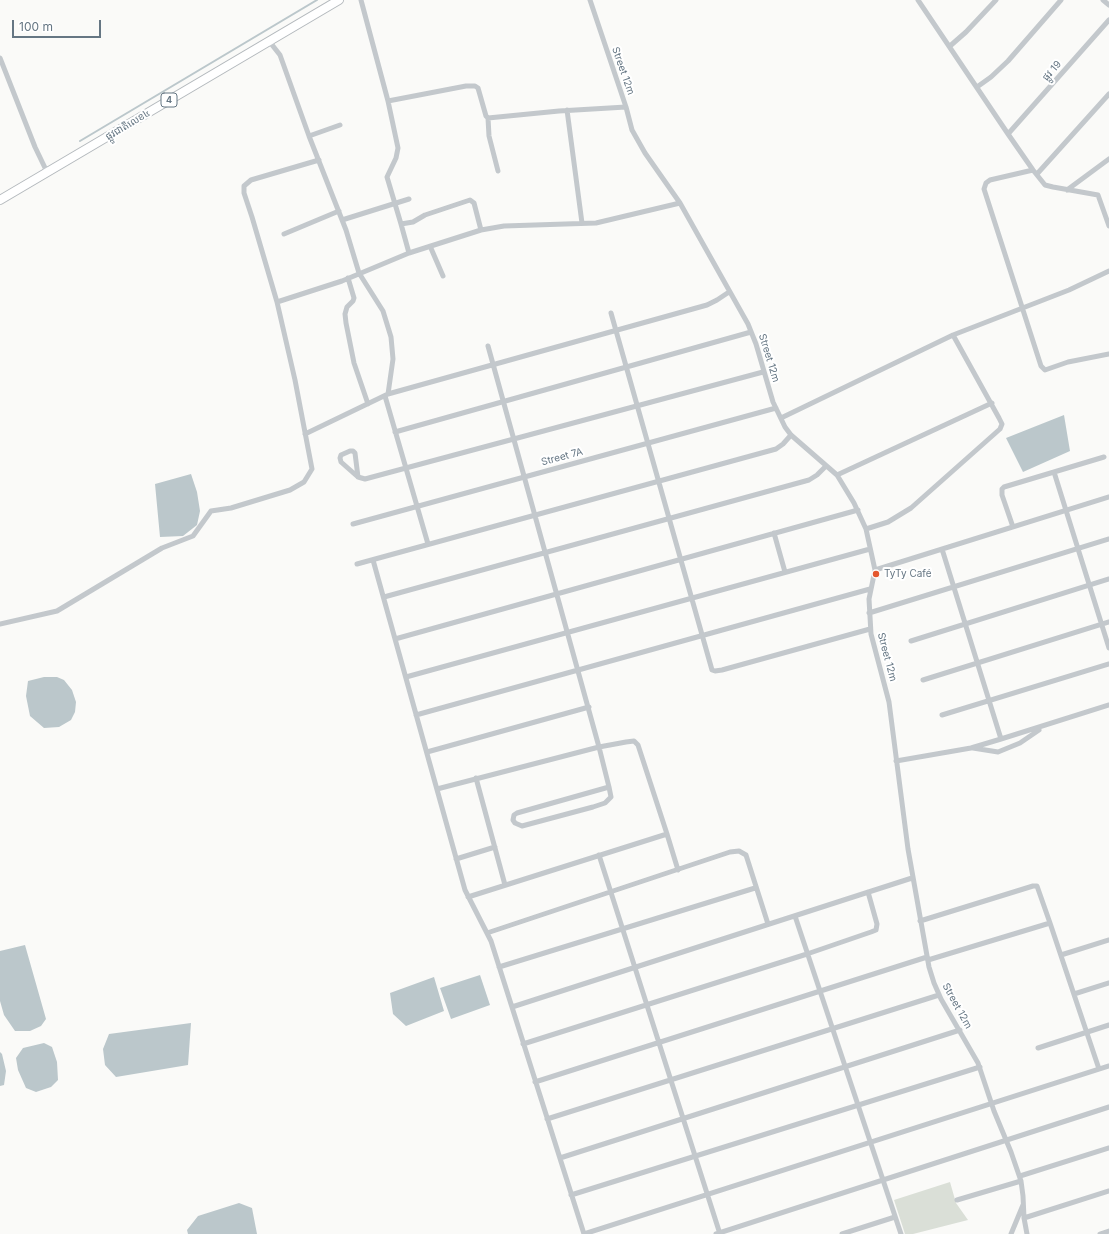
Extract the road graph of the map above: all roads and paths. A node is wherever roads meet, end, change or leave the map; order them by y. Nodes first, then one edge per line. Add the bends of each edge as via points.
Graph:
1 (339, 0) edge
2 (590, 0) edge
3 (996, 0) edge
4 (1061, 0) edge
5 (1103, 0) edge
6 (362, 1) edge
7 (920, 1) edge
8 (1109, 5) edge
9 (1109, 20) edge
10 (269, 41) junction
11 (950, 46) junction
12 (0, 58) edge
13 (976, 87) junction
14 (1109, 94) edge
15 (388, 101) junction
16 (626, 108) junction
17 (567, 110) junction
18 (488, 118) junction
19 (340, 125) dead end
20 (1008, 134) junction
21 (308, 136) junction
22 (1109, 159) edge
23 (319, 160) junction
24 (498, 171) dead end
25 (47, 172) junction
26 (1035, 172) junction
27 (1067, 190) junction
28 (409, 199) dead end
29 (0, 200) edge
30 (395, 203) junction
31 (680, 203) junction
32 (339, 211) junction
33 (342, 220) junction
34 (582, 223) junction
35 (401, 224) junction
36 (1109, 226) edge
37 (481, 230) junction
38 (284, 234) dead end
39 (430, 246) junction
40 (409, 253) junction
41 (1109, 271) edge
42 (359, 273) junction
43 (443, 276) dead end
44 (348, 278) junction
45 (729, 292) junction
46 (277, 302) junction
47 (1022, 308) junction
48 (611, 313) dead end
49 (616, 330) junction
50 (751, 332) junction
51 (953, 335) junction
52 (488, 346) dead end
53 (1109, 354) edge
54 (493, 365) junction
55 (627, 367) junction
56 (763, 372) junction
57 (387, 395) junction
58 (503, 402) junction
59 (368, 404) junction
60 (992, 404) junction
61 (638, 406) junction
62 (776, 408) junction
63 (781, 418) junction
64 (395, 432) junction
65 (305, 434) junction
66 (791, 435) junction
67 (514, 439) junction
68 (648, 443) junction
69 (1104, 457) dead end
70 (826, 466) junction
71 (406, 468) junction
72 (1054, 472) junction
73 (836, 475) junction
74 (358, 477) junction
75 (524, 477) junction
76 (659, 481) junction
77 (1109, 496) edge
78 (416, 506) junction
79 (858, 510) junction
80 (1066, 510) junction
81 (535, 515) junction
82 (670, 518) junction
83 (353, 524) dead end
84 (1013, 526) junction
85 (866, 529) junction
86 (774, 533) junction
87 (1109, 539) edge
88 (428, 544) junction
89 (870, 549) junction
90 (942, 549) junction
91 (1078, 549) junction
92 (545, 552) junction
93 (681, 559) junction
94 (373, 560) junction
95 (357, 564) dead end
96 (874, 570) junction
97 (785, 572) junction
98 (1109, 579) edge
99 (1089, 585) junction
100 (954, 587) junction
101 (870, 589) junction
102 (557, 594) junction
103 (384, 597) junction
104 (692, 598) junction
105 (869, 613) junction
106 (1109, 622) edge
107 (0, 624) edge
108 (966, 624) junction
109 (1102, 624) junction
110 (870, 629) junction
111 (568, 632) junction
112 (703, 636) junction
113 (395, 639) junction
114 (911, 641) dead end
115 (1109, 648) edge
116 (978, 663) junction
117 (1109, 664) edge
118 (578, 670) junction
119 (406, 677) junction
120 (923, 680) dead end
121 (990, 700) junction
122 (1109, 705) edge
123 (589, 707) junction
124 (416, 715) junction
125 (942, 715) dead end
126 (1045, 726) junction
127 (1001, 740) junction
128 (599, 747) junction
129 (970, 748) junction
130 (427, 752) junction
131 (896, 761) junction
132 (476, 778) junction
133 (609, 787) junction
134 (437, 789) junction
135 (667, 834) junction
136 (495, 847) junction
137 (599, 855) junction
138 (456, 859) junction
139 (678, 870) junction
140 (912, 878) junction
141 (505, 885) junction
142 (755, 888) junction
143 (611, 892) junction
144 (868, 892) junction
145 (468, 897) junction
146 (795, 916) junction
147 (920, 921) junction
148 (1050, 923) junction
149 (768, 924) junction
150 (622, 929) junction
151 (487, 933) junction
152 (1109, 940) edge
153 (808, 954) junction
154 (1061, 955) junction
155 (927, 958) junction
156 (499, 967) junction
157 (635, 967) junction
158 (1109, 983) edge
159 (820, 991) junction
160 (1074, 994) junction
161 (939, 995) junction
162 (647, 1005) junction
163 (512, 1007) junction
164 (1109, 1025) edge
165 (832, 1029) junction
166 (960, 1030) junction
167 (1086, 1032) junction
168 (659, 1042) junction
169 (523, 1044) junction
170 (1038, 1048) dead end
171 (1109, 1066) edge
172 (845, 1067) junction
173 (980, 1067) junction
174 (1099, 1069) junction
175 (671, 1080) junction
176 (535, 1082) junction
177 (991, 1103) junction
178 (858, 1105) junction
179 (1109, 1107) edge
180 (547, 1119) junction
181 (683, 1119) junction
182 (1006, 1139) junction
183 (870, 1142) junction
184 (1109, 1148) edge
185 (695, 1156) junction
186 (560, 1158) junction
187 (1020, 1178) junction
188 (882, 1180) junction
189 (1109, 1191) edge
190 (708, 1194) junction
191 (571, 1195) junction
192 (957, 1200) dead end
193 (1024, 1204) junction
194 (895, 1217) junction
195 (1024, 1218) junction
196 (1109, 1231) edge
197 (584, 1234) edge
198 (719, 1234) edge
199 (842, 1234) edge
200 (900, 1234) edge
201 (1011, 1234) edge
202 (1027, 1234) edge
203 (1100, 1234) edge

1 - 10 highway, ផ្លូវជាតិលេខ៤ / 4
2 - 16 street, Street 12m
3 - 11 street
4 - 13 street via 1008,61
5 - 8 street
6 - 15 street
7 - 11 street
9 - 20 street, ផ្លូវ 19
10 - 21 street via 280,55
10 - 25 highway, ផ្លូវជាតិលេខ៤ / 4
11 - 13 street
12 - 25 street via 34,146
13 - 20 street
14 - 26 street
15 - 18 street via 475,86 478,88
15 - 30 street via 398,148 387,177
16 - 17 street
16 - 31 street, Street 12m via 632,130 645,153
17 - 18 street
17 - 34 street
18 - 24 street via 489,136
19 - 21 street
20 - 26 street
21 - 23 street
22 - 27 street
23 - 32 street
23 - 46 street via 251,180 244,186
25 - 29 highway, ផ្លូវជាតិលេខ៤ / 4
26 - 27 street via 1045,185
26 - 47 street via 990,180 984,189
27 - 36 street via 1098,195
28 - 30 street
30 - 33 street
30 - 35 street
31 - 34 street via 596,223
31 - 45 street, Street 12m
32 - 33 street
32 - 38 street
33 - 42 street
34 - 37 street via 504,226
35 - 37 street via 413,222 425,215 470,200 474,203
35 - 40 street
37 - 39 street
39 - 40 street
39 - 43 street
40 - 42 street
41 - 47 street
42 - 44 street
42 - 57 street via 383,311 392,337 393,359
44 - 46 street
44 - 59 street via 354,298 347,307 346,322 354,363
45 - 49 street via 707,305
45 - 50 street, Street 12m
46 - 65 street
47 - 51 street
47 - 53 street via 1041,366 1045,370 1068,362
48 - 49 street
49 - 54 street
49 - 55 street
50 - 55 street
50 - 56 street, Street 12m
51 - 60 street
51 - 63 street
52 - 54 street
54 - 57 street
54 - 58 street
55 - 58 street
55 - 61 street
56 - 61 street
56 - 62 street, Street 12m
57 - 59 street
57 - 64 street
58 - 64 street
58 - 67 street
59 - 65 street
60 - 73 street
60 - 85 street via 1002,424 1000,429 911,508 888,522
61 - 67 street
61 - 68 street
62 - 63 street, Street 12m
62 - 68 street, Street 7A
63 - 66 street, Street 12m
64 - 71 street
65 - 107 street via 312,469 304,482 290,490 232,508 211,511 193,536 162,548 57,611
66 - 70 street, Street 12m
66 - 76 street via 776,449
67 - 71 street
67 - 75 street
68 - 75 street, Street 7A
68 - 76 street
69 - 72 street
70 - 73 street, Street 12m
70 - 82 street via 809,480
71 - 74 street via 365,479
71 - 78 street
72 - 80 street
72 - 84 street via 1004,487 1002,495
73 - 79 street, Street 12m
74 - 74 street via 341,462 340,455 350,451 355,453
75 - 78 street, Street 7A
75 - 81 street
76 - 81 street
76 - 82 street
77 - 80 street
78 - 83 street, Street 7A
78 - 88 street
79 - 85 street, Street 12m
79 - 86 street
80 - 84 street
80 - 91 street
81 - 88 street
81 - 92 street
82 - 92 street
82 - 93 street
84 - 90 street
85 - 89 street, Street 12m
86 - 93 street
86 - 97 street
87 - 91 street
88 - 94 street
89 - 96 street, Street 12m
89 - 97 street
90 - 96 street
90 - 100 street
91 - 99 street
91 - 100 street
92 - 102 street
92 - 103 street
93 - 102 street
93 - 104 street
94 - 95 street
94 - 103 street
96 - 101 street, Street 12m
97 - 104 street
98 - 99 street
99 - 108 street
99 - 109 street
100 - 105 street
100 - 108 street
101 - 105 street, Street 12m
101 - 112 street
102 - 111 street
102 - 113 street
103 - 113 street
104 - 111 street
104 - 112 street
105 - 110 street, Street 12m
106 - 109 street
108 - 114 street
108 - 116 street
109 - 115 street
109 - 116 street
110 - 112 street via 715,671 709,663
110 - 131 street, Street 12m via 872,645 889,702
111 - 118 street
111 - 119 street
112 - 118 street
113 - 119 street
116 - 120 street
116 - 121 street
117 - 121 street
118 - 123 street
118 - 124 street
119 - 124 street
121 - 125 street
121 - 127 street
122 - 126 street
123 - 128 street
123 - 130 street
124 - 130 street
126 - 127 street
126 - 129 street via 1020,743 998,752
127 - 129 street
128 - 132 street
128 - 133 street
128 - 135 street via 634,741 638,745
129 - 131 street
130 - 134 street
131 - 140 street, Street 12m
132 - 134 street
132 - 136 street
133 - 133 street via 611,798 605,803 522,826 513,820 517,813
134 - 138 street
135 - 137 street
135 - 139 street
136 - 138 street
136 - 141 street
137 - 141 street
137 - 143 street
138 - 145 street
139 - 142 street via 739,851 746,855
139 - 143 street
140 - 144 street
140 - 147 street, Street 12m
141 - 145 street
142 - 149 street
142 - 150 street
143 - 150 street
143 - 151 street
144 - 146 street
144 - 153 street via 877,924 876,930
145 - 151 street
146 - 149 street
146 - 153 street
147 - 148 street via 1037,886
147 - 155 street, Street 12m
148 - 154 street
148 - 155 street
149 - 157 street
150 - 156 street
150 - 157 street
151 - 156 street
152 - 154 street
153 - 159 street
153 - 162 street
154 - 160 street
155 - 159 street
155 - 161 street, Street 12m
156 - 163 street
157 - 162 street
157 - 163 street
158 - 160 street
159 - 165 street
159 - 168 street
160 - 167 street
161 - 165 street
161 - 166 street, Street 12m
162 - 168 street
162 - 169 street
163 - 169 street
164 - 167 street
165 - 172 street
165 - 175 street
166 - 172 street
166 - 173 street, Street 12m
167 - 170 street
167 - 174 street
168 - 175 street
168 - 176 street
169 - 176 street
171 - 174 street
172 - 178 street
172 - 181 street
173 - 177 street, Street 12m
173 - 178 street
174 - 177 street
175 - 180 street
175 - 181 street
176 - 180 street
177 - 182 street, Street 12m
177 - 183 street
178 - 183 street
178 - 185 street
179 - 182 street
180 - 186 street
181 - 185 street
181 - 186 street
182 - 187 street, Street 12m
182 - 188 street
183 - 188 street
183 - 190 street
184 - 187 street
185 - 190 street
185 - 191 street
186 - 191 street
187 - 192 street
187 - 193 street, Street 12m
188 - 194 street
188 - 198 street
189 - 195 street
190 - 197 street
190 - 198 street
191 - 197 street
193 - 195 street, Street 12m
193 - 201 street
194 - 199 street
194 - 200 street
195 - 202 street, Street 12m
196 - 203 street

